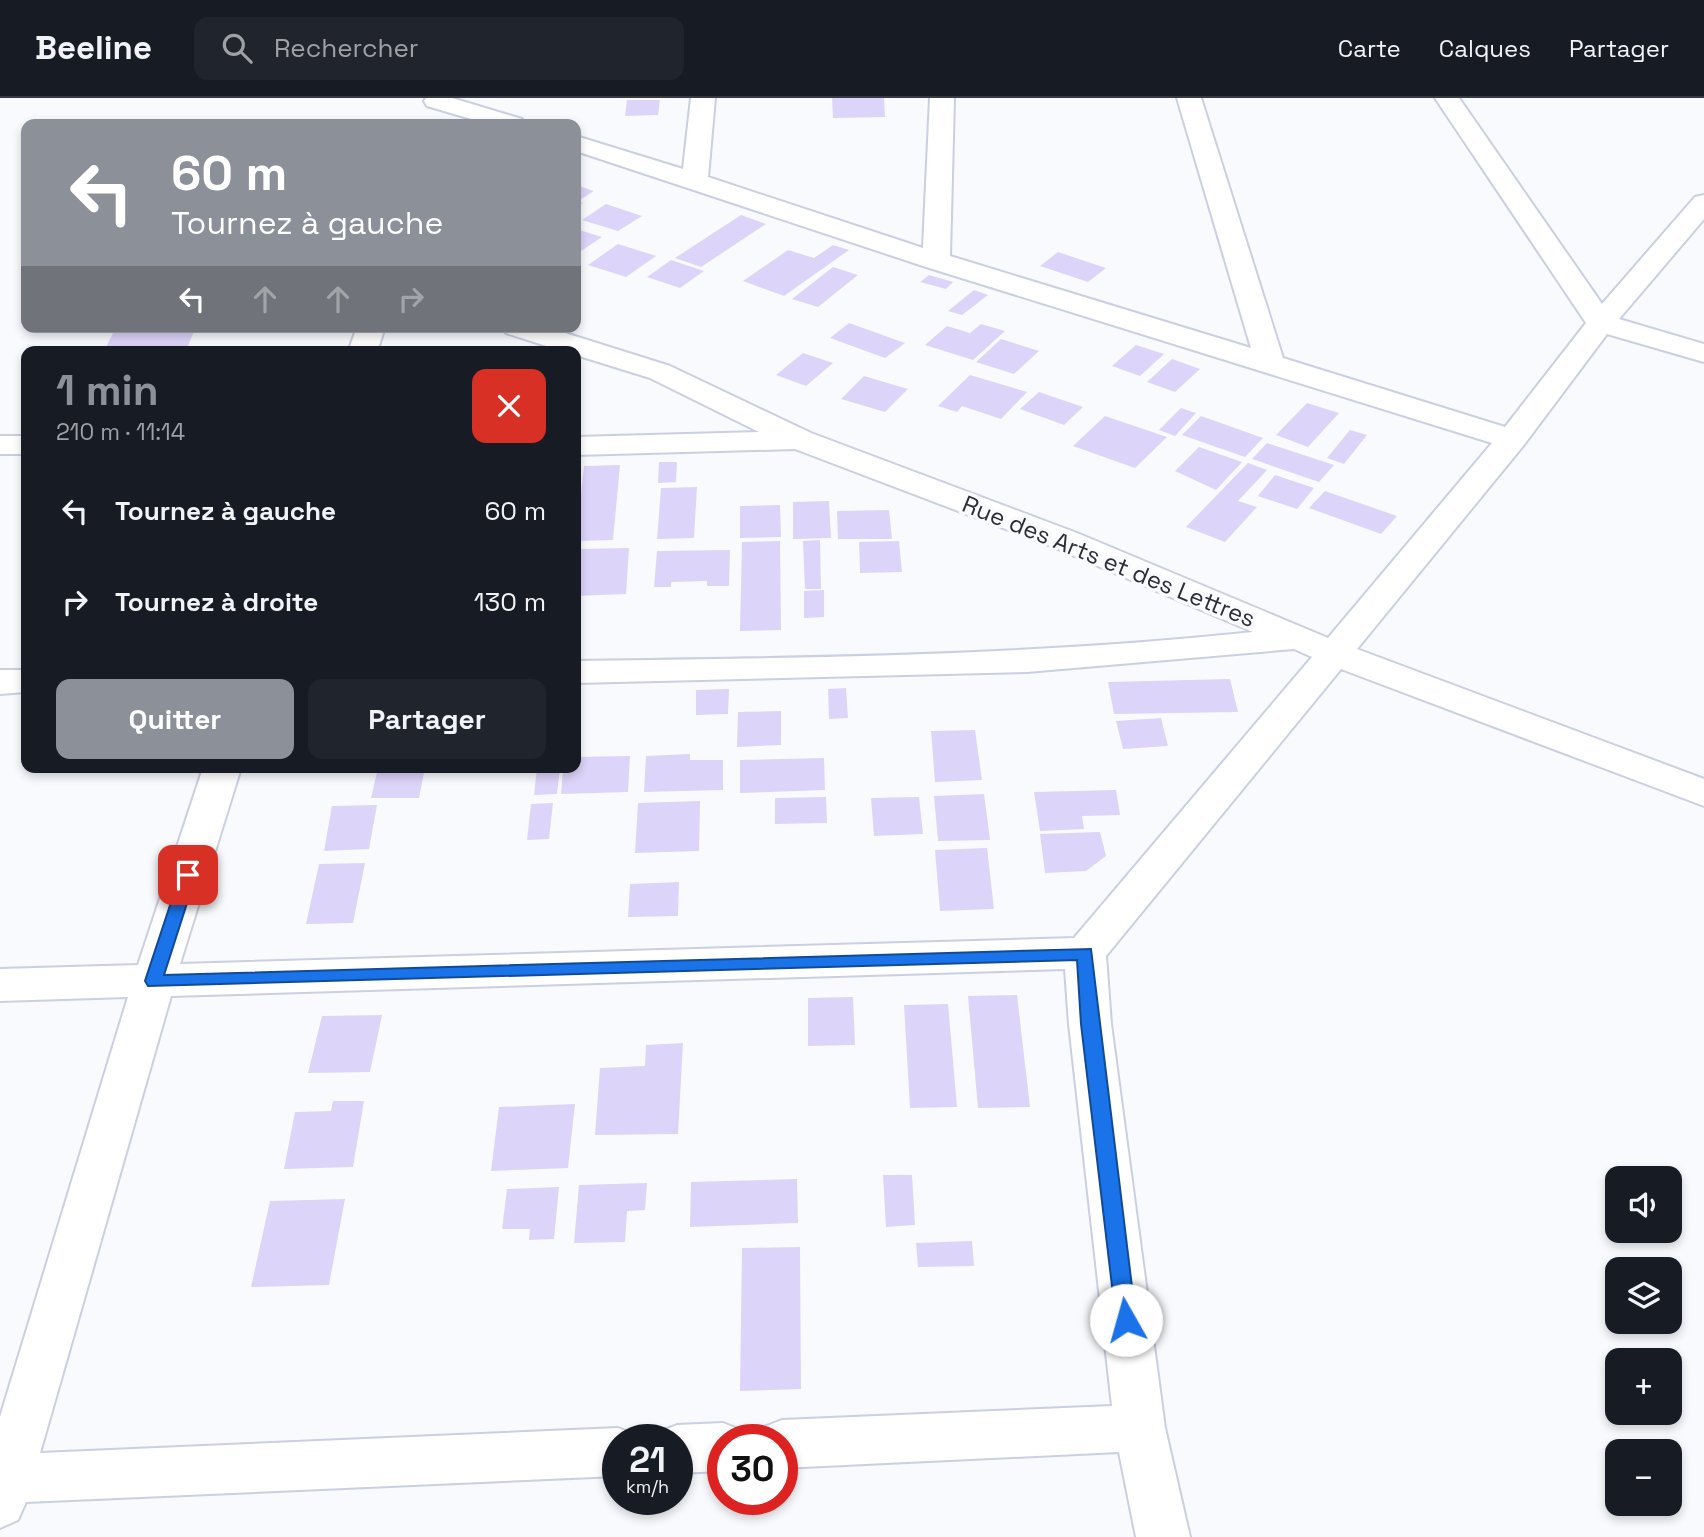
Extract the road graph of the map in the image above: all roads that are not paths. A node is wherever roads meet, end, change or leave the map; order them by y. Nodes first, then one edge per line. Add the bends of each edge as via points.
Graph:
1 (703, 98) edge
2 (942, 98) edge
3 (1189, 98) edge
4 (1447, 98) edge
5 (435, 108) edge
6 (489, 119) edge
7 (581, 145) edge
8 (695, 179) junction
9 (1704, 203) edge
10 (936, 261) junction
11 (1601, 323) junction
12 (535, 333) edge
13 (577, 346) edge
14 (581, 347) edge
15 (1704, 353) edge
16 (1269, 361) junction
17 (800, 439) junction
18 (1512, 439) junction
19 (0, 445) edge
20 (21, 445) edge
21 (581, 446) edge
22 (1297, 638) junction
23 (1336, 654) junction
24 (581, 672) edge
25 (21, 681) edge
26 (0, 682) edge
27 (220, 773) edge
28 (1704, 793) edge
29 (1085, 953) junction
30 (154, 981) junction
31 (0, 985) edge
32 (1140, 1428) junction
33 (798, 1443) edge
34 (602, 1453) edge
35 (4, 1491) edge
36 (1163, 1537) edge

1 - 8 street
2 - 10 street
3 - 16 street
4 - 11 street
5 - 6 street
7 - 8 street
8 - 10 street
9 - 11 street
10 - 16 street
11 - 15 street
11 - 18 street
12 - 13 street, Rue des Arts et des Lettres
14 - 17 street, Rue des Arts et des Lettres via 660,372
16 - 18 street
17 - 21 street
17 - 22 street, Rue des Arts et des Lettres via 1065,540
18 - 23 street
19 - 20 street
22 - 23 street, Rue des Arts et des Lettres
22 - 24 street via 1070,661
23 - 28 street, Rue des Arts et des Lettres
23 - 29 street
25 - 26 street
27 - 30 street
29 - 30 street
29 - 32 street
30 - 31 street
30 - 35 street
32 - 33 street
32 - 36 street
34 - 35 street

